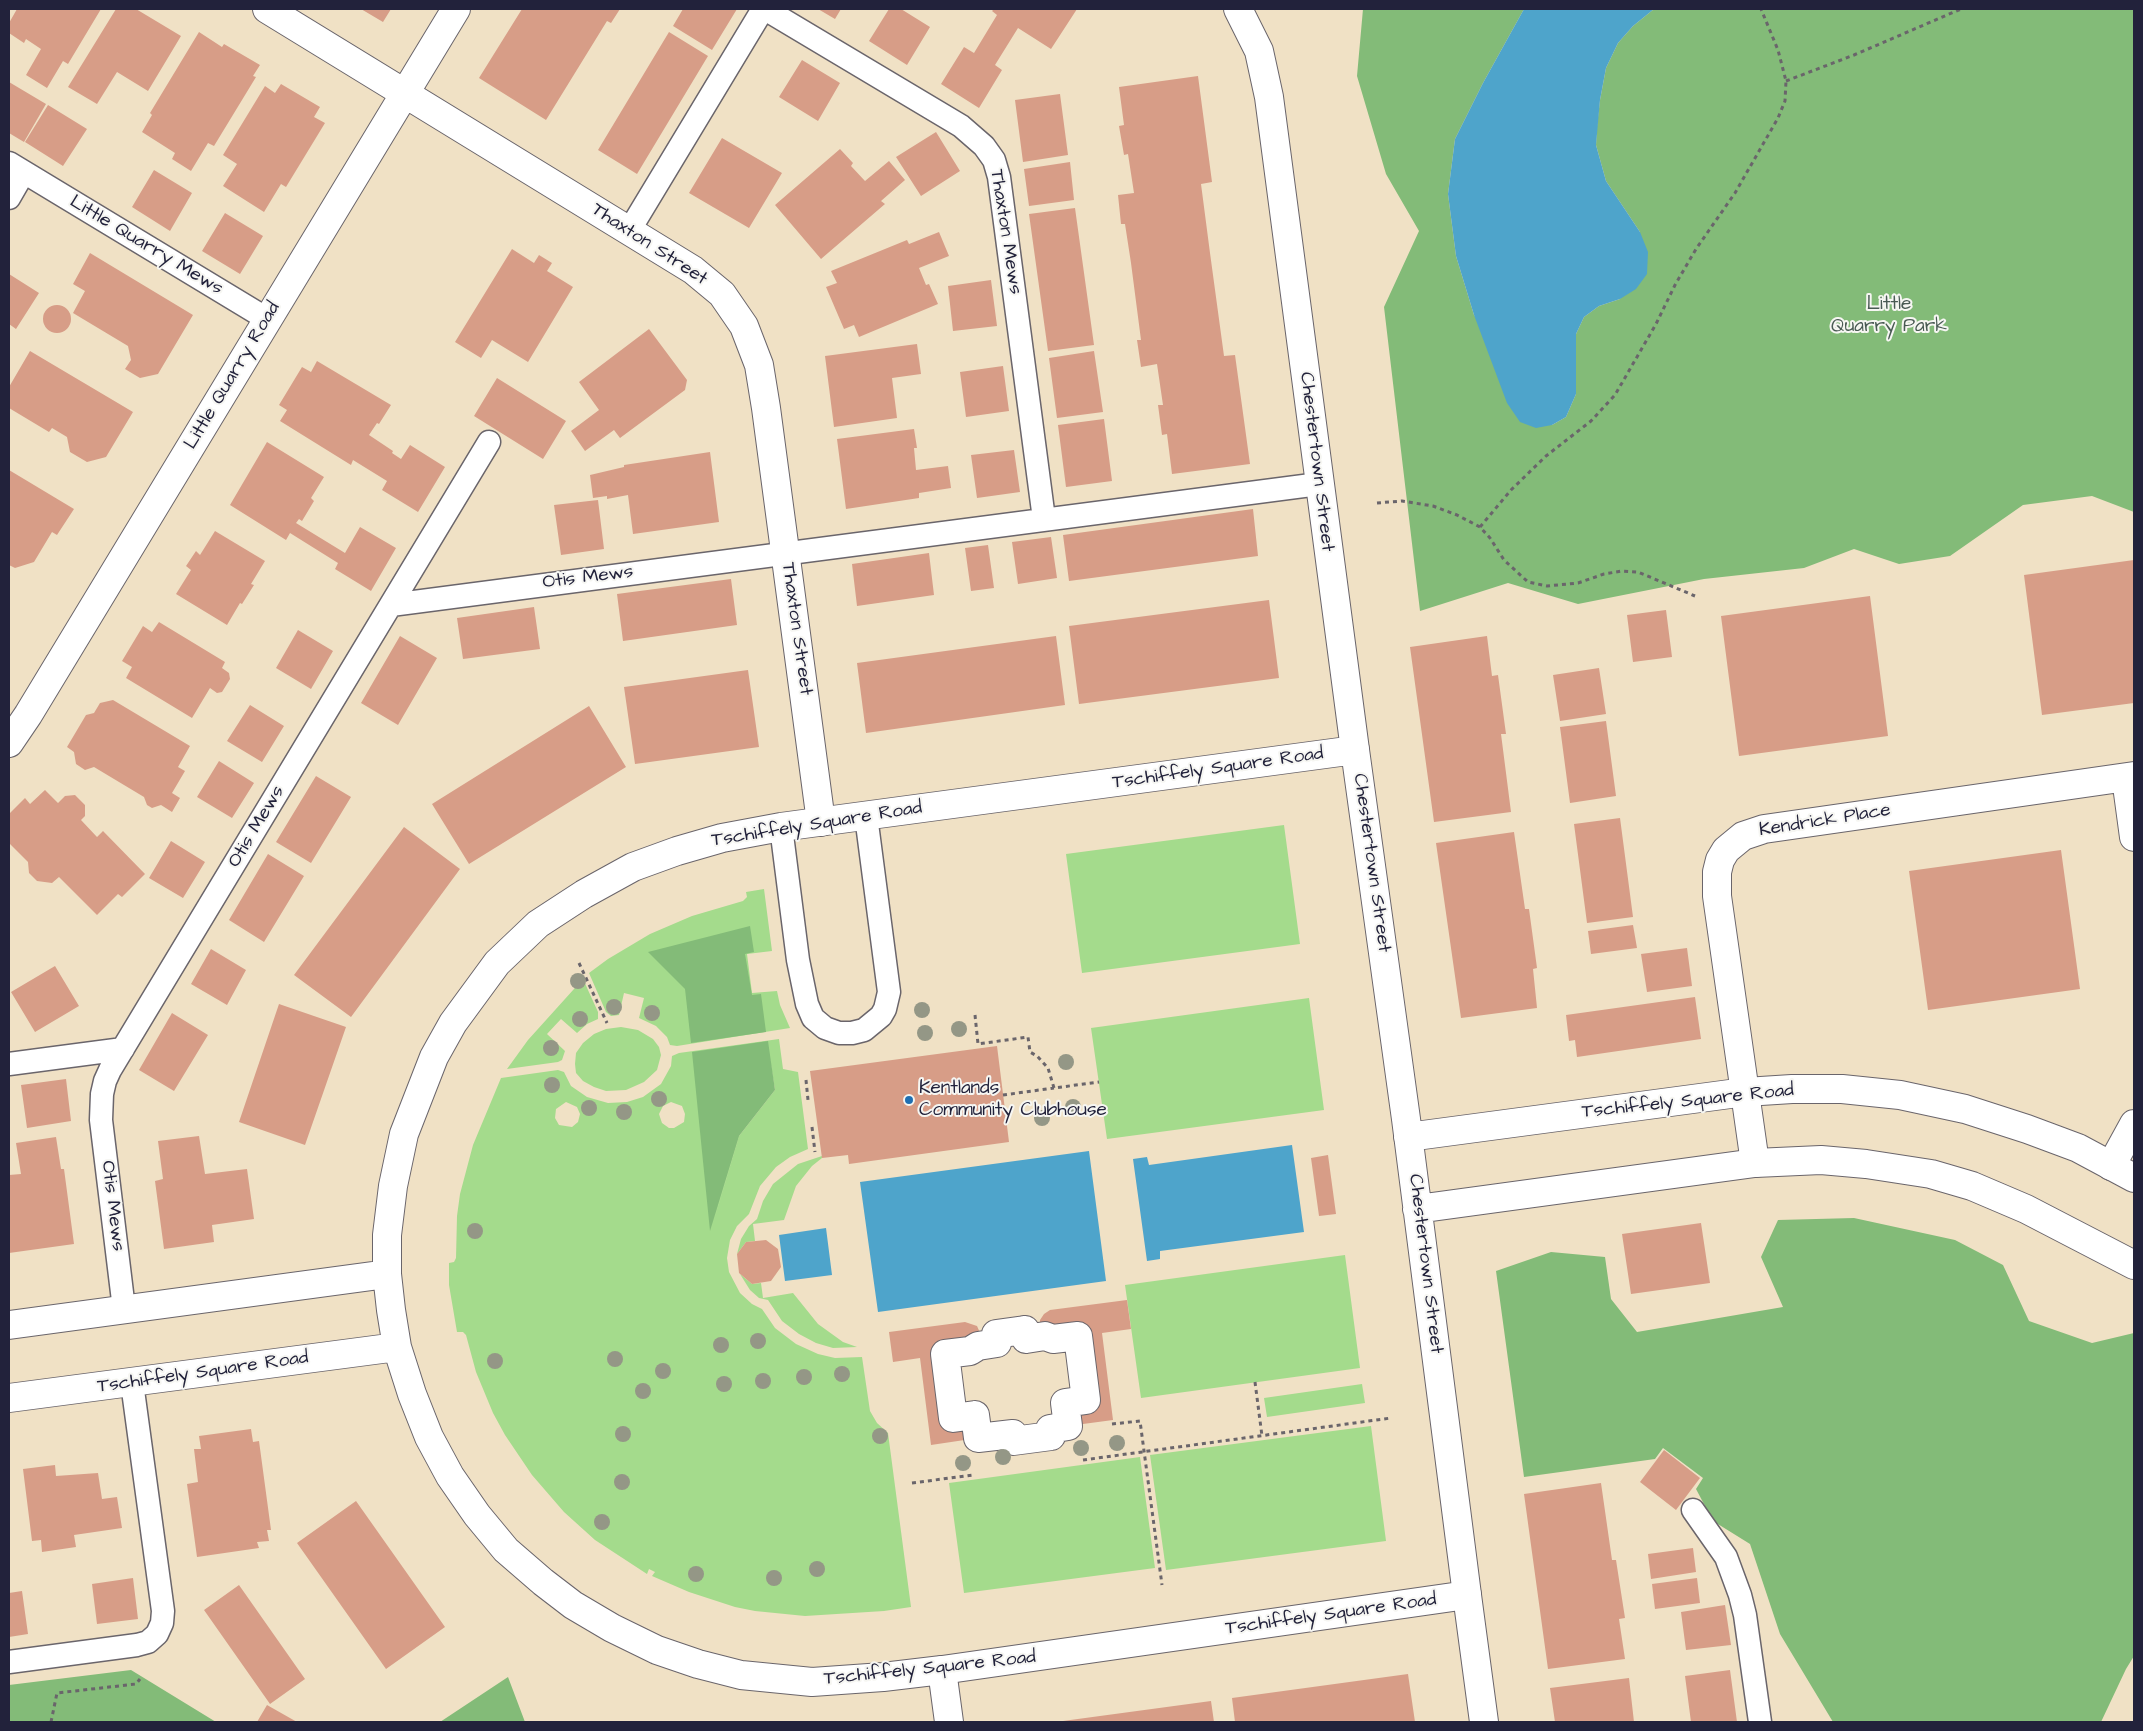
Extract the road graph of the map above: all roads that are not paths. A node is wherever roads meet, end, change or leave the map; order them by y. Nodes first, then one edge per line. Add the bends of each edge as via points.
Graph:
1 (267, 9) edge
2 (456, 9) edge
3 (764, 9) edge
4 (1238, 9) edge
5 (405, 94) junction
6 (16, 168) edge
7 (9, 198) edge
8 (629, 231) junction
9 (268, 320) junction
10 (489, 442) dead end
11 (1319, 484) junction
12 (1044, 520) junction
13 (786, 553) junction
14 (391, 605) junction
15 (9, 743) edge
16 (1355, 750) junction
17 (2130, 777) edge
18 (866, 816) junction
19 (821, 822) junction
20 (781, 827) junction
21 (2134, 837) edge
22 (123, 1049) junction
23 (9, 1064) edge
24 (1745, 1092) junction
25 (2134, 1124) edge
26 (1408, 1137) junction
27 (1756, 1163) junction
28 (2123, 1172) edge
29 (1417, 1209) junction
30 (2134, 1265) edge
31 (387, 1274) junction
32 (124, 1309) junction
33 (9, 1325) edge
34 (1078, 1336) joint
35 (397, 1346) junction
36 (132, 1382) junction
37 (9, 1398) edge
38 (1693, 1510) dead end
39 (1467, 1595) junction
40 (9, 1662) edge
41 (942, 1670) junction
42 (949, 1722) edge
43 (1484, 1722) edge
44 (1760, 1722) edge

1 - 5 street, Thaxton Street
2 - 5 street, Little Quarry Road
3 - 8 lane, Thaxton Mews
3 - 12 lane, Thaxton Mews via 961,126 984,146 994,160 999,177
4 - 11 street, Chestertown Street via 1259,51 1269,97
5 - 8 street, Thaxton Street
5 - 9 street, Little Quarry Road
6 - 7 lane, Little Quarry Mews
6 - 9 lane, Little Quarry Mews
8 - 13 street, Thaxton Street via 693,270 722,294 744,326 760,374
9 - 15 street, Little Quarry Road
10 - 14 lane, Otis Mews
11 - 12 lane
11 - 16 street, Chestertown Street
12 - 13 lane
13 - 14 lane, Otis Mews
13 - 19 street, Thaxton Street
14 - 22 lane, Otis Mews
16 - 18 street, Tschiffely Square Road
16 - 26 street, Chestertown Street
17 - 21 street, Kendrick Place
17 - 24 street, Kendrick Place via 1764,829 1735,842 1720,860 1717,896
18 - 19 street, Tschiffely Square Road
18 - 20 lane via 889,992 886,1009 881,1016 864,1030 852,1034 825,1028 813,1018 806,1004
19 - 20 street, Tschiffely Square Road
20 - 31 street, Tschiffely Square Road via 722,838 634,867 538,924 497,963 453,1023 434,1057 404,1134 387,1235
22 - 23 lane
22 - 32 lane, Otis Mews via 105,1081 101,1113
24 - 26 street, Tschiffely Square Road
24 - 27 street, Kendrick Place
24 - 28 street, Tschiffely Square Road via 1842,1089 1900,1095 1965,1109 2027,1129 2078,1148
25 - 28 street
26 - 29 street, Chestertown Street
27 - 29 street
27 - 30 street via 1822,1160 1931,1174 1972,1186 2026,1208
29 - 39 street, Chestertown Street
31 - 32 street
31 - 35 street, Tschiffely Square Road
32 - 33 street
34 - 34 street via 1086,1400 1065,1403 1068,1426 1050,1429 1051,1436 1013,1441 1013,1434 978,1438 975,1415 953,1418 945,1354 998,1343 996,1334 1025,1330 1026,1339
35 - 36 street, Tschiffely Square Road
35 - 41 street, Tschiffely Square Road via 429,1438 450,1476 506,1550 572,1605 657,1650 741,1675 812,1682
36 - 37 street, Tschiffely Square Road
36 - 40 lane via 162,1623 148,1642 137,1645
38 - 44 lane via 1726,1557 1740,1595
39 - 41 street, Tschiffely Square Road
39 - 43 street, Chestertown Street
41 - 42 street

